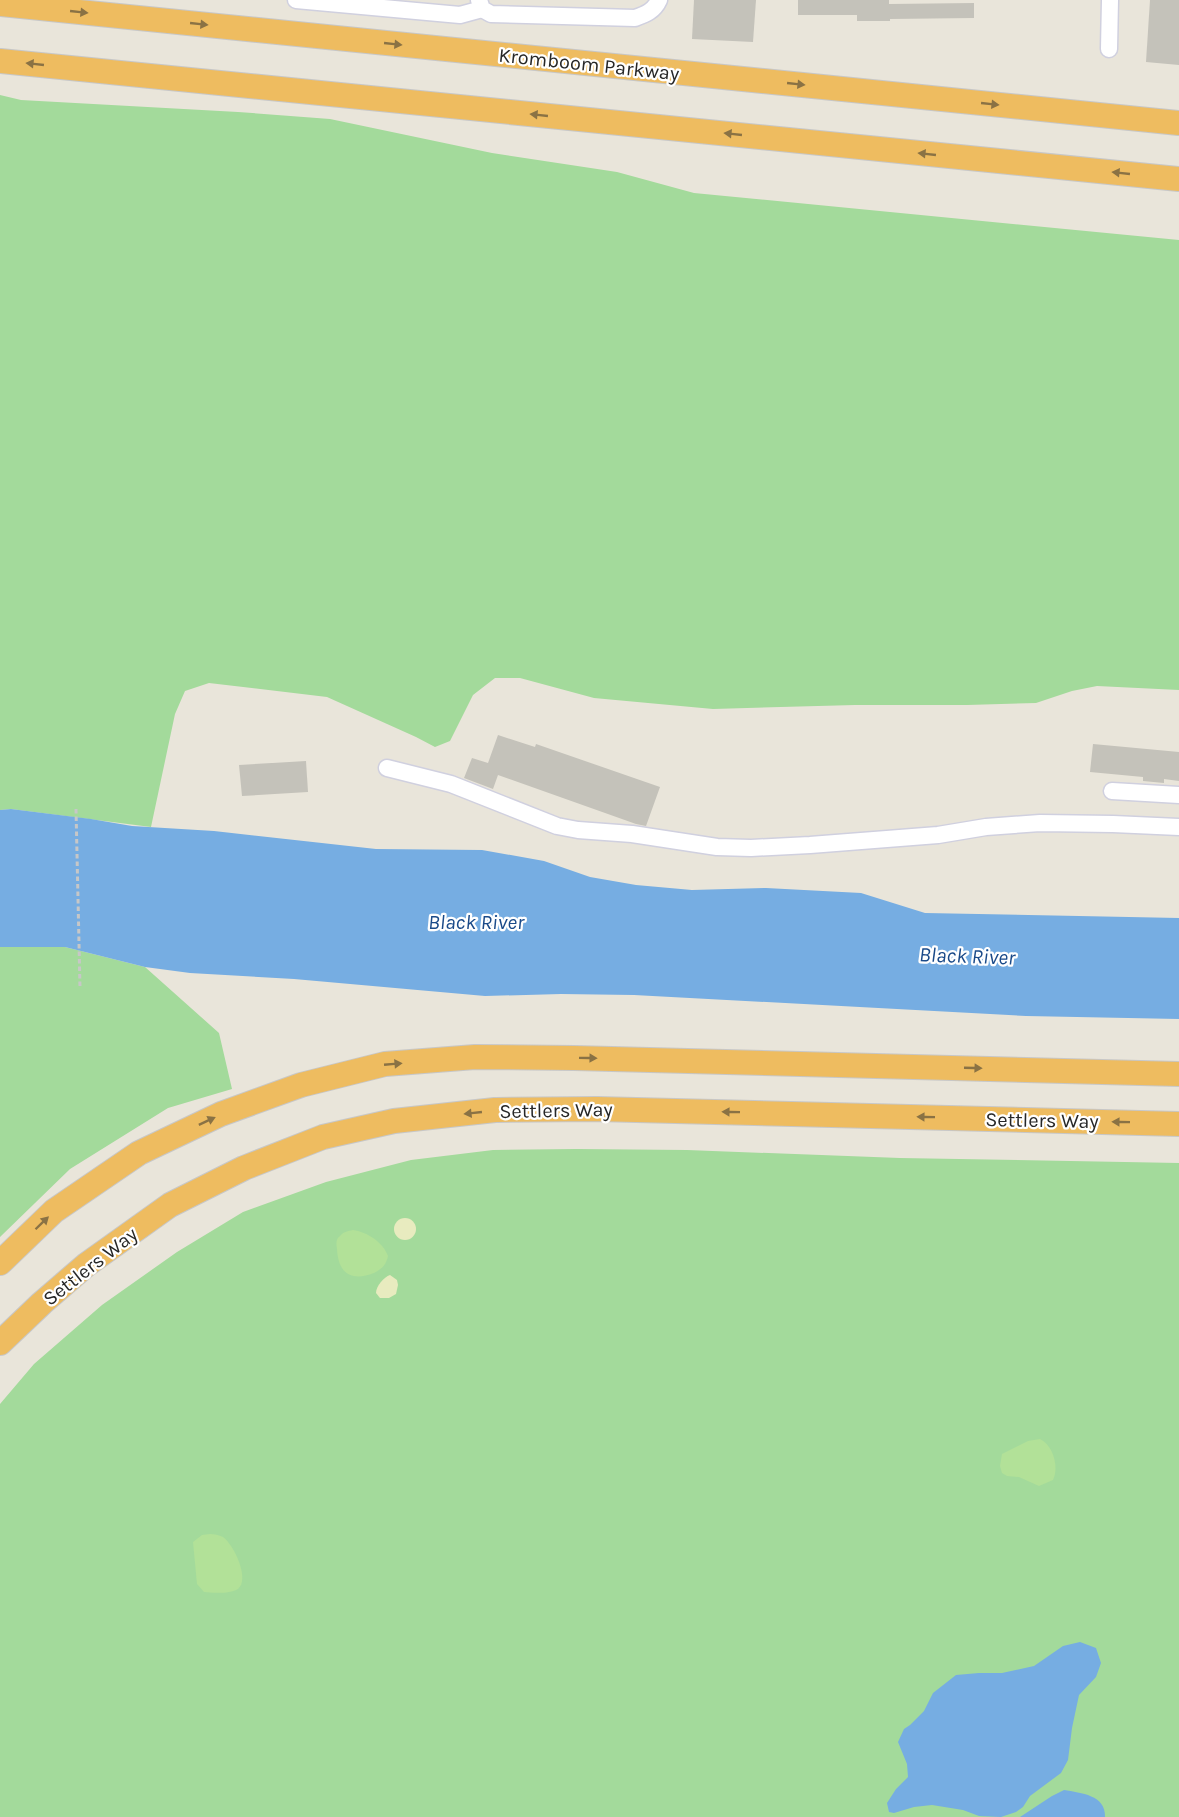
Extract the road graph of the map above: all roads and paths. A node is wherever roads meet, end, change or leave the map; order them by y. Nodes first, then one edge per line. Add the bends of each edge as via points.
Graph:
1 (296, 0) edge
2 (659, 0) edge
3 (1110, 0) edge
4 (0, 4) edge
5 (480, 4) edge
6 (1109, 49) dead end
7 (0, 61) edge
8 (1179, 123) edge
9 (1179, 179) edge
10 (387, 768) dead end
11 (1112, 790) dead end
12 (1179, 795) edge
13 (76, 809) dead end
14 (1179, 827) edge
15 (80, 988) dead end
16 (1179, 1074) edge
17 (1179, 1124) edge
18 (0, 1263) edge
19 (0, 1343) edge

1 - 5 lane via 460,15
2 - 5 lane via 647,14 635,18 491,14
3 - 6 lane
4 -> 8 highway, Kromboom Parkway
9 -> 7 highway
10 - 14 lane via 451,784 556,826 717,847 810,845 1040,823
11 - 12 lane
13 - 15 path
18 -> 16 highway via 54,1211 140,1153 221,1114 301,1084 385,1064 475,1057 574,1058
17 -> 19 highway, Settlers Way via 597,1109 495,1110 394,1121 323,1137 244,1168 170,1205 86,1265

